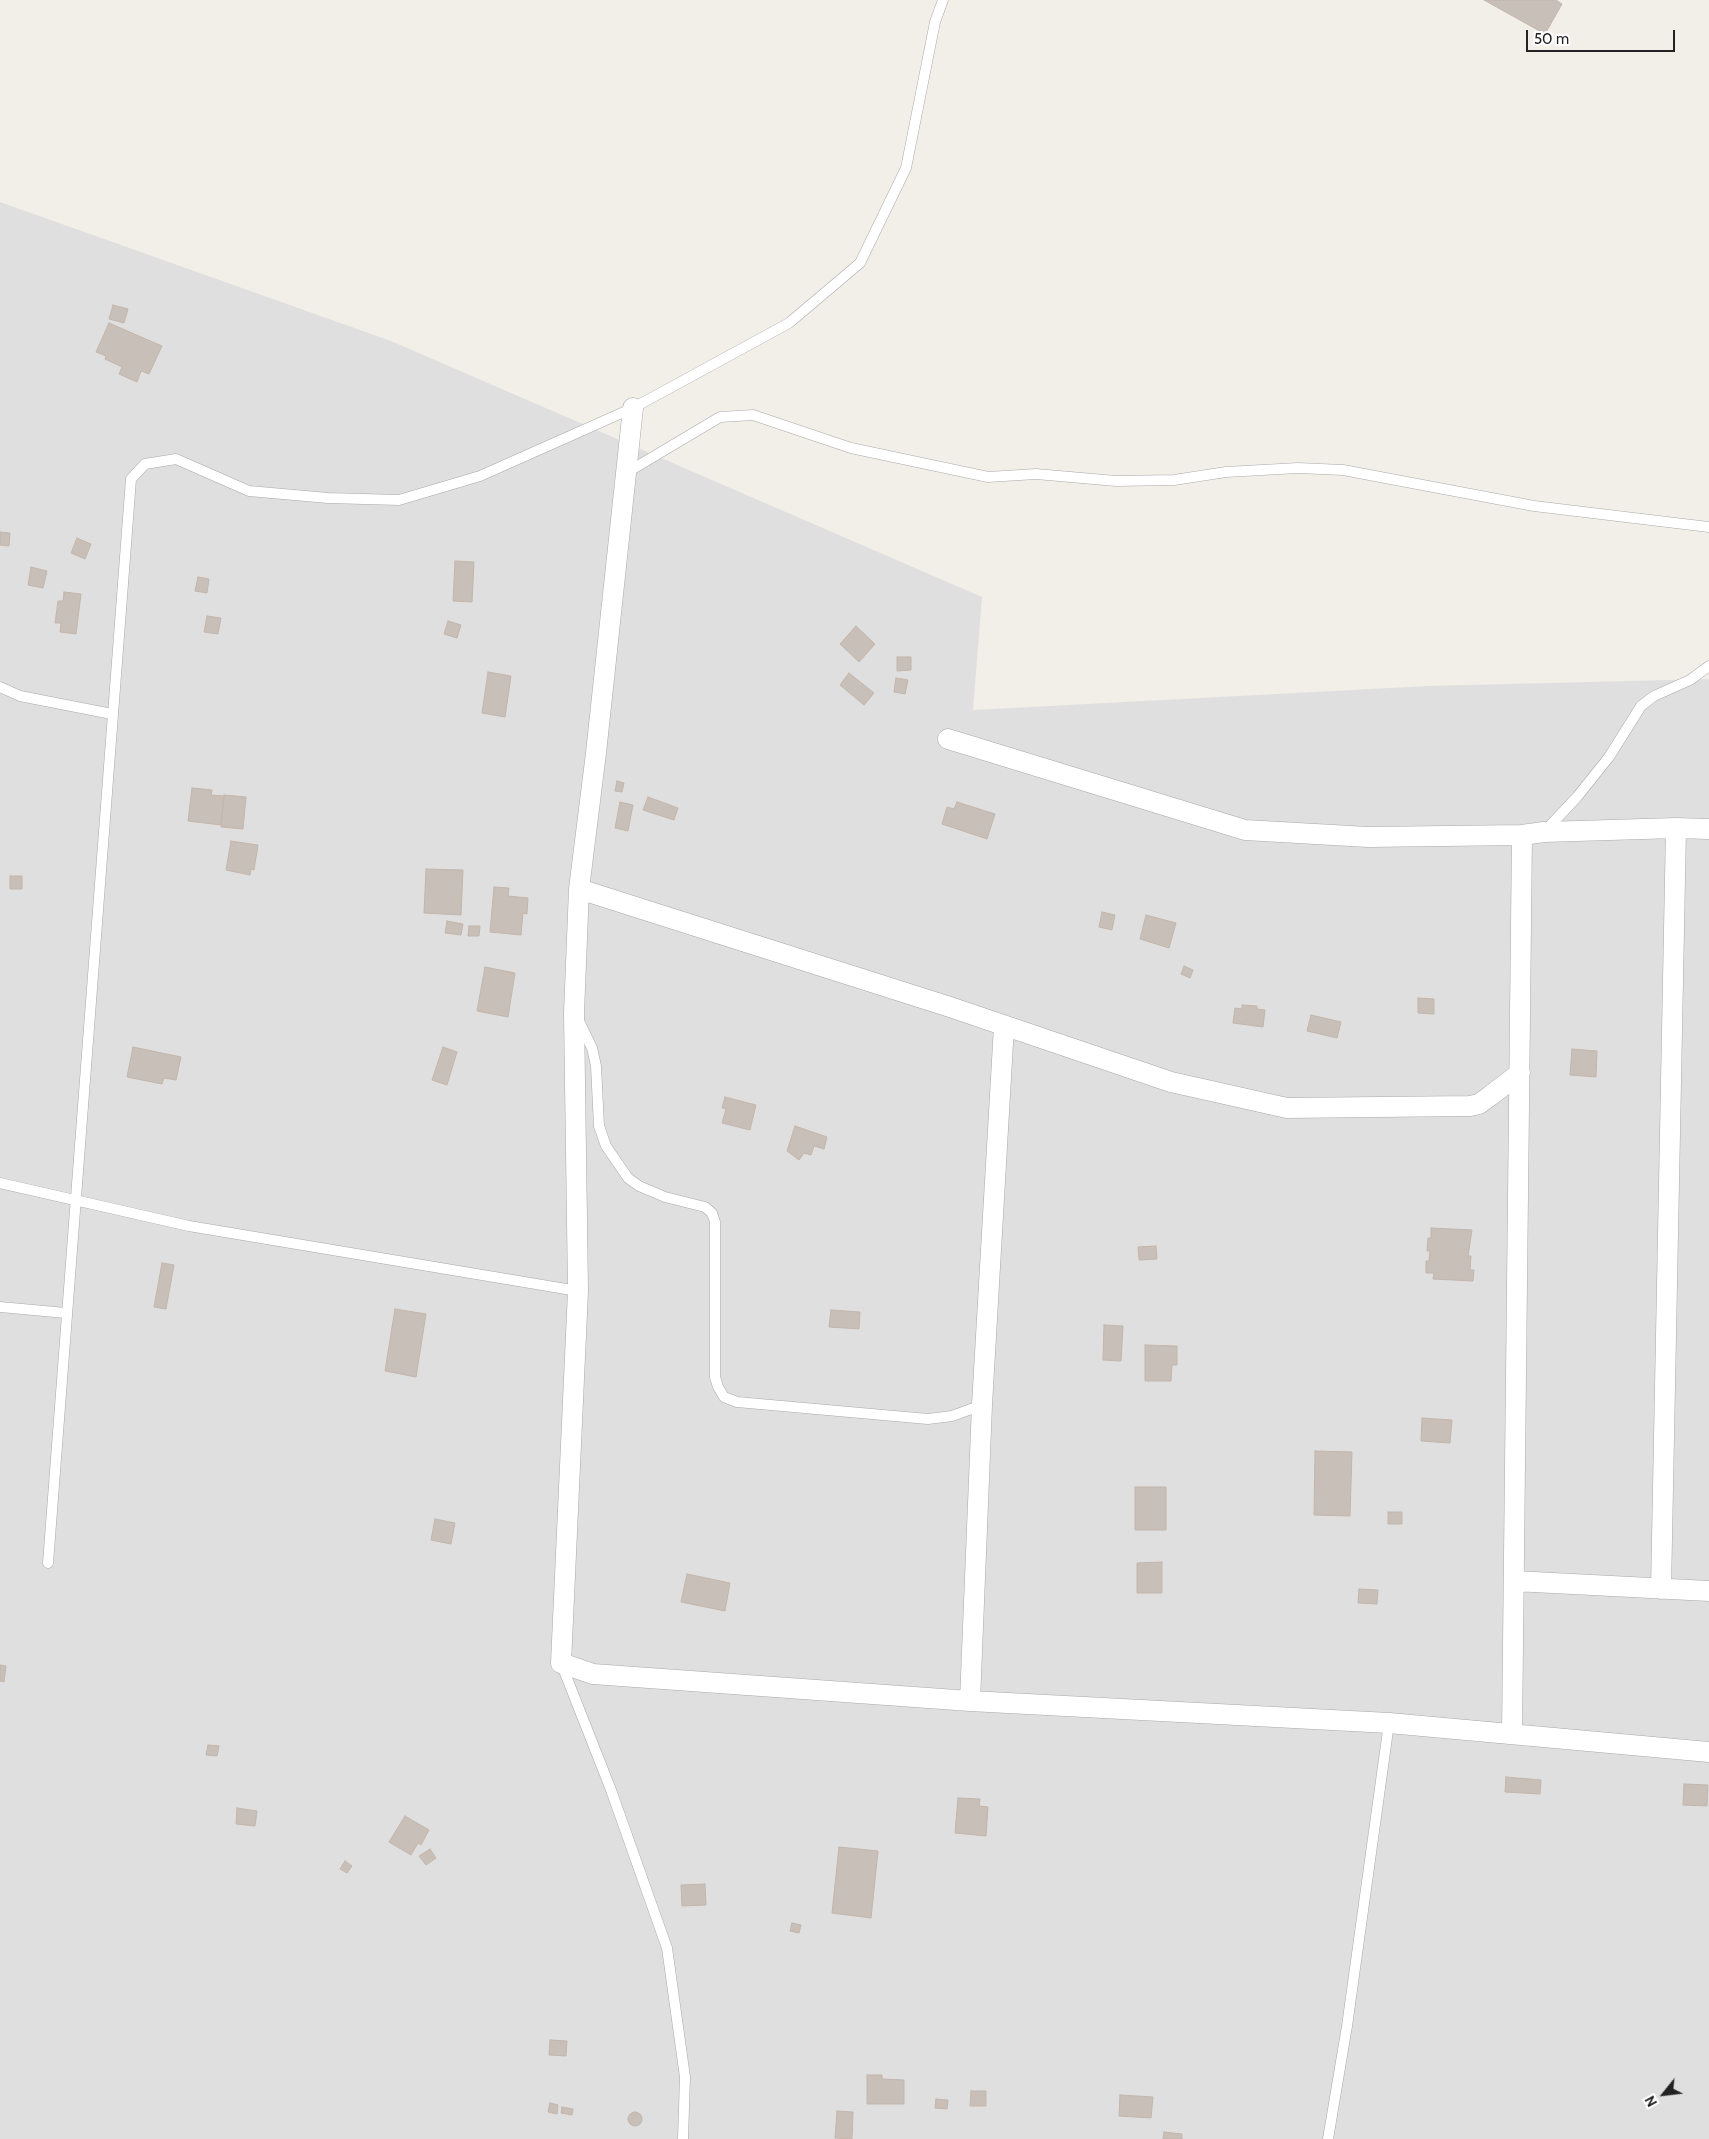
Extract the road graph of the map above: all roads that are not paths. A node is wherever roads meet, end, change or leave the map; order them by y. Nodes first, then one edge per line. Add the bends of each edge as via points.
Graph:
1 (944, 0) edge
2 (633, 408) junction
3 (626, 473) junction
4 (1709, 527) edge
5 (1709, 666) edge
6 (0, 687) edge
7 (112, 714) junction
8 (948, 739) dead end
9 (1676, 828) junction
10 (1709, 829) edge
11 (1544, 832) junction
12 (1522, 835) junction
13 (579, 890) junction
14 (574, 1013) junction
15 (1004, 1026) junction
16 (1520, 1073) junction
17 (0, 1183) edge
18 (75, 1200) junction
19 (578, 1291) junction
20 (0, 1307) edge
21 (66, 1313) junction
22 (982, 1406) junction
23 (48, 1563) dead end
24 (1514, 1581) junction
25 (1661, 1589) junction
26 (1709, 1592) edge
27 (561, 1663) junction
28 (970, 1701) junction
29 (1389, 1723) junction
30 (1512, 1734) junction
31 (1709, 1752) edge
32 (683, 2139) edge
33 (1328, 2139) edge

1 - 2 lane via 934,22 906,168 860,263 789,323
2 - 3 street
2 - 7 lane via 480,476 400,500 249,492 176,459 145,464 131,479
3 - 4 lane via 720,417 753,414 851,448 988,477 1036,474 1116,481 1174,480 1226,472 1298,468 1343,470 1534,506
3 - 13 street
5 - 11 lane via 1641,706 1609,757 1577,798
6 - 7 lane via 20,696
7 - 18 lane
8 - 12 street via 1246,830 1368,837
9 - 10 street
9 - 11 street
9 - 25 street
11 - 12 street
12 - 16 street
13 - 14 street
13 - 15 street
14 - 19 street
14 - 22 lane via 592,1048 596,1066 598,1126 606,1146 628,1178 639,1186 665,1197 705,1207 712,1214 715,1222 715,1377 724,1397 737,1402 928,1419 952,1416
15 - 16 street via 1171,1082 1287,1108 1470,1106 1479,1104
15 - 22 street
16 - 24 street
17 - 18 lane
18 - 19 lane via 189,1226
18 - 21 lane
19 - 27 street
20 - 21 lane
21 - 23 lane
22 - 28 street
24 - 25 street
24 - 30 street
25 - 26 street
27 - 28 street via 593,1674
27 - 32 lane via 611,1790 667,1948 685,2077
28 - 29 street
29 - 30 street
29 - 33 lane
30 - 31 street

